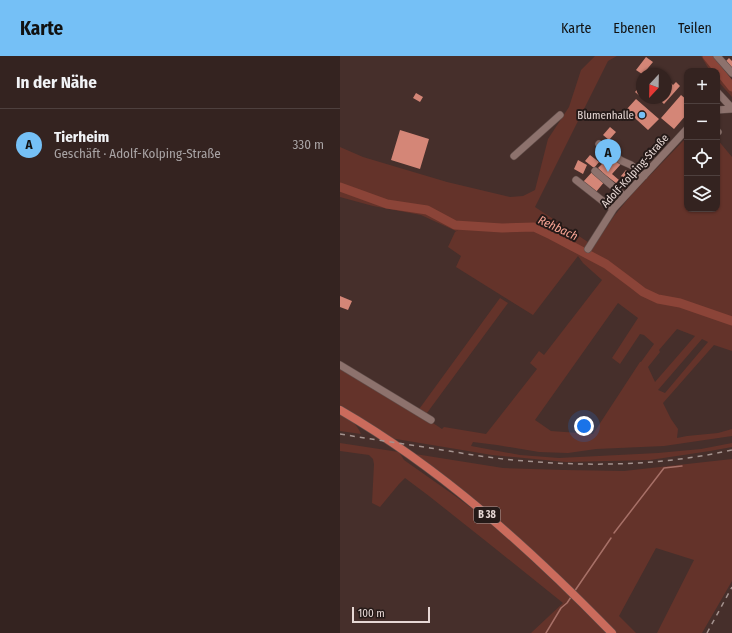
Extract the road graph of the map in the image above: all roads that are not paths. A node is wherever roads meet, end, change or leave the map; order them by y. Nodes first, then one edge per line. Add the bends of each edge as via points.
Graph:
1 (717, 56) edge
2 (732, 73) edge
3 (720, 95) edge
4 (732, 108) edge
5 (720, 110) edge
6 (560, 114) dead end
7 (684, 132) edge
8 (599, 144) dead end
9 (514, 156) dead end
10 (595, 171) dead end
11 (644, 176) junction
12 (576, 180) dead end
13 (624, 196) junction
14 (614, 208) junction
15 (588, 249) dead end
16 (340, 365) edge
17 (340, 410) edge
18 (431, 420) dead end
19 (612, 633) edge

1 - 2 street
3 - 4 street
4 - 5 street
6 - 9 street
7 - 11 street, Adolf-Kolping-Straße
8 - 11 street
10 - 13 street
11 - 13 street, Adolf-Kolping-Straße
12 - 14 street
13 - 14 street, Adolf-Kolping-Straße
14 - 15 street, Adolf-Kolping-Straße
16 - 18 street
17 - 19 main road, B 38 via 415,458 498,524

